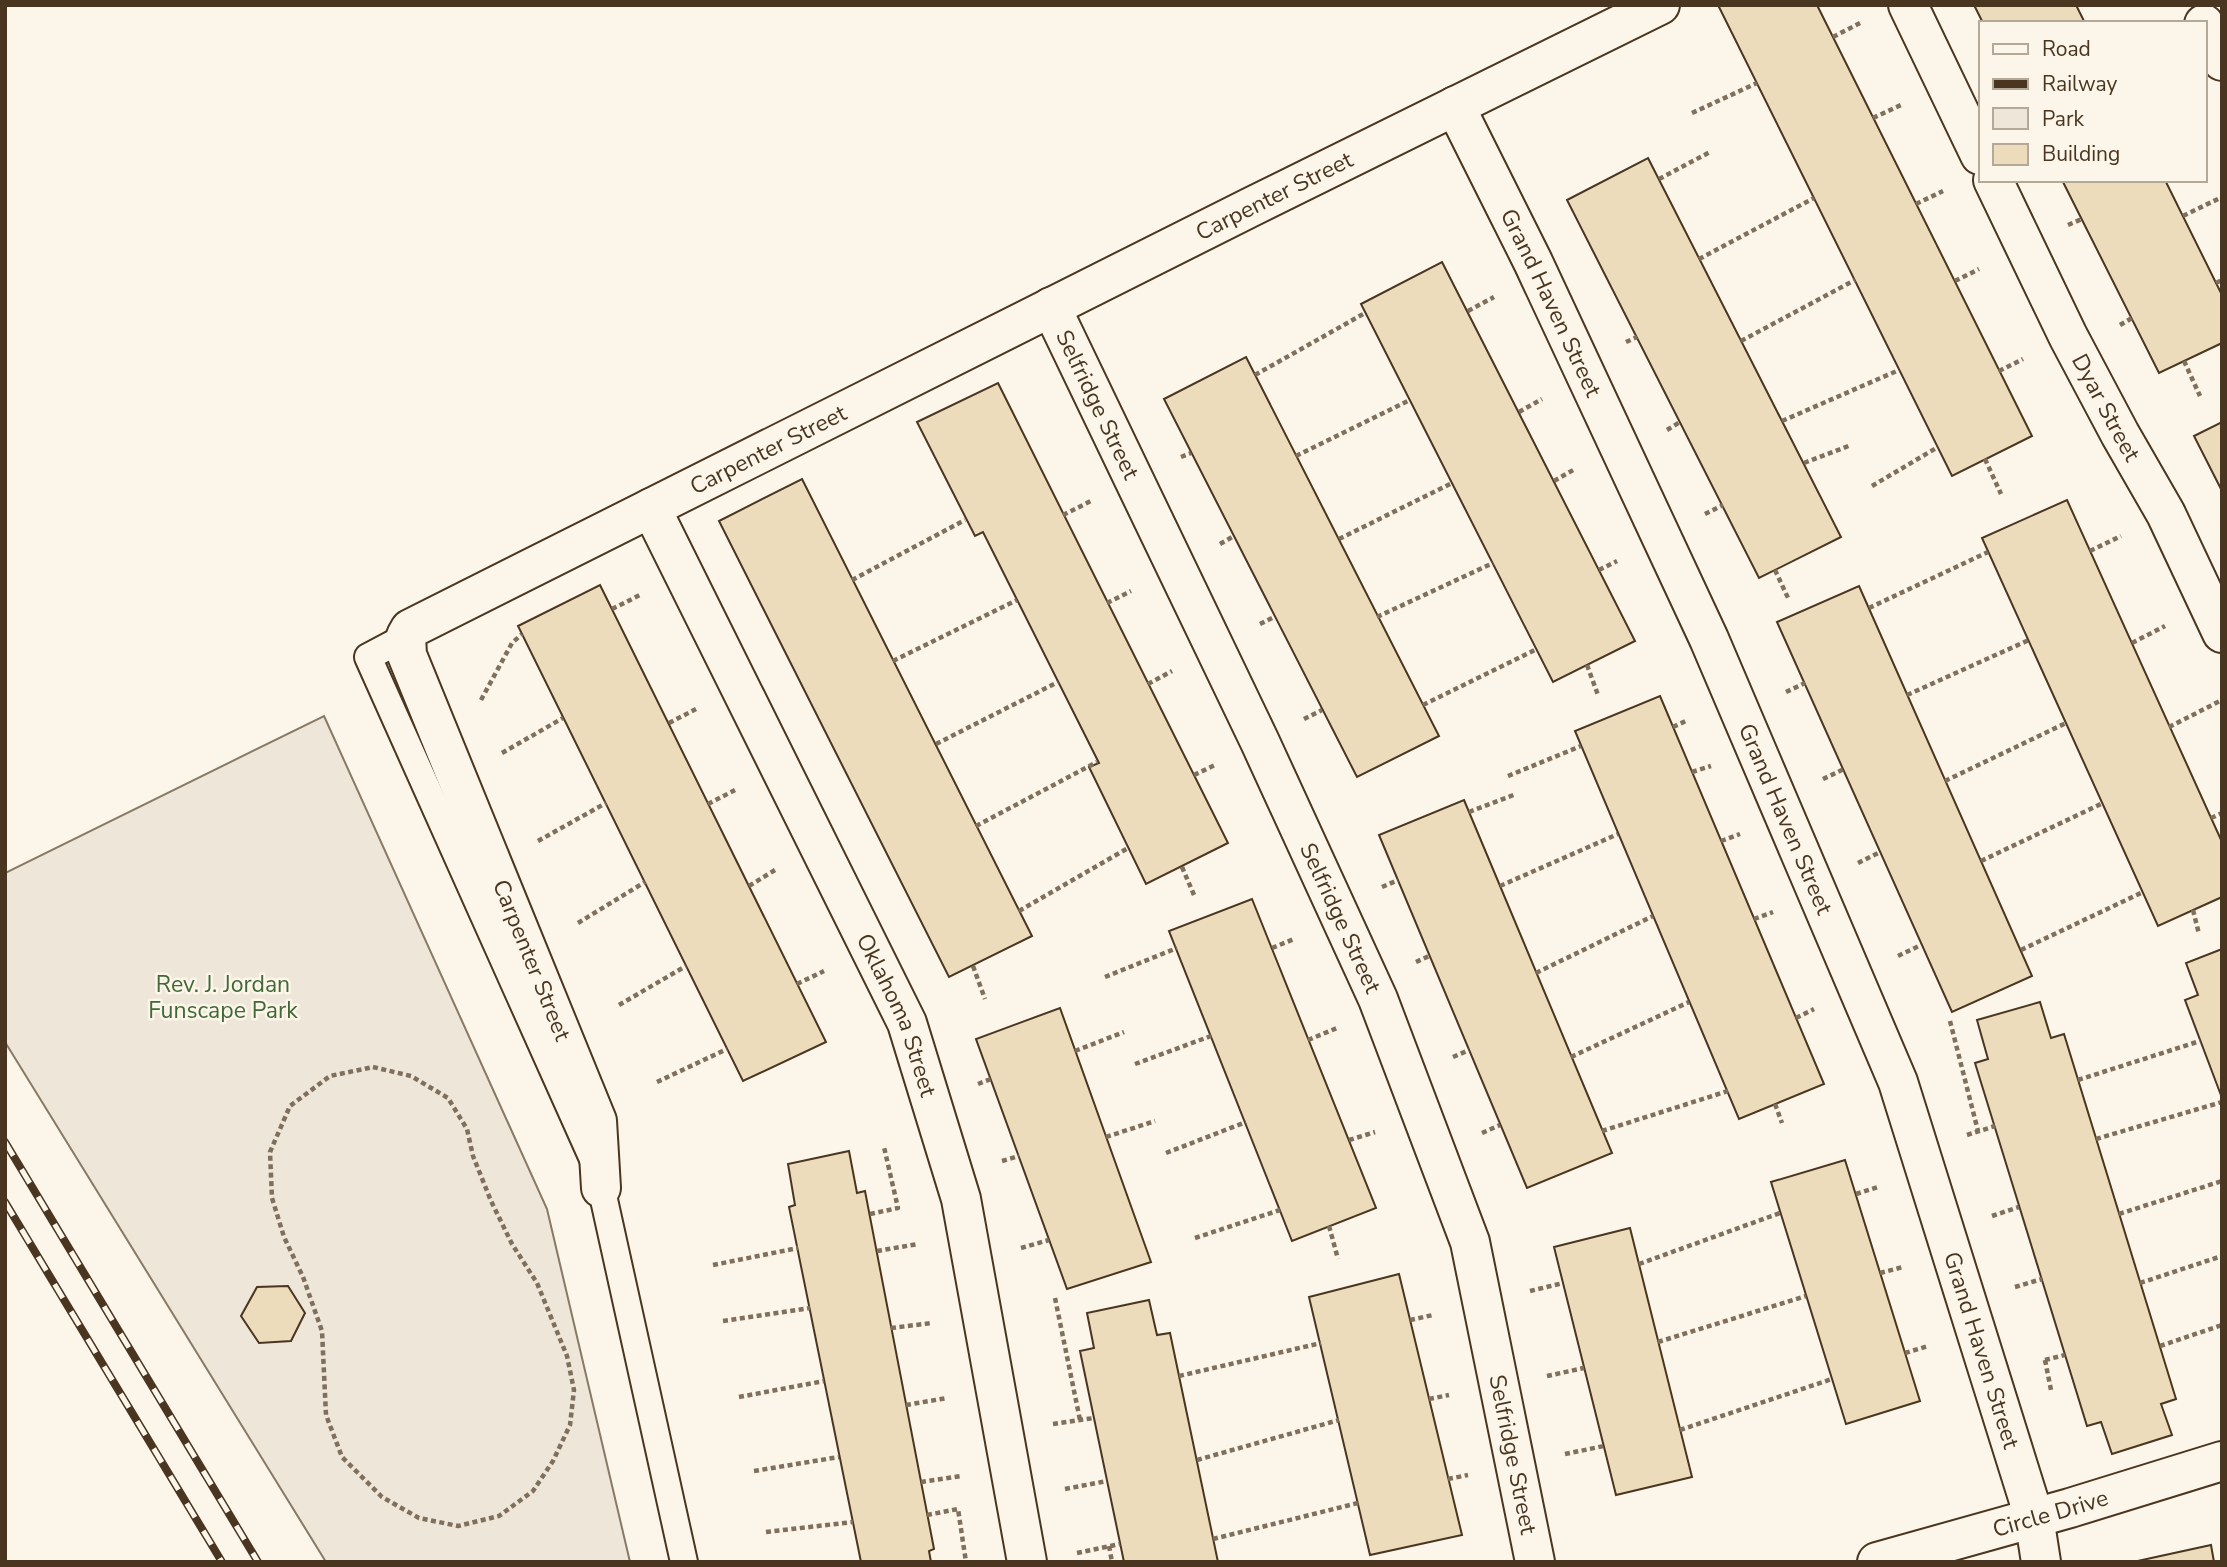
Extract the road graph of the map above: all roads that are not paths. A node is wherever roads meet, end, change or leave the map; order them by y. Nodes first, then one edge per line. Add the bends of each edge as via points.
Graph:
1 (1660, 5) edge
2 (1908, 5) edge
3 (2196, 5) edge
4 (2203, 21) edge
5 (2206, 27) edge
6 (2222, 61) edge
7 (1455, 106) junction
8 (1979, 153) edge
9 (1994, 182) edge
10 (1051, 307) junction
11 (651, 508) junction
12 (2222, 633) edge
13 (601, 1188) joint
14 (2222, 1461) edge
15 (2035, 1517) junction
16 (684, 1562) edge
17 (1027, 1562) edge
18 (1535, 1562) edge
19 (1877, 1562) edge
20 (2041, 1562) edge

1 - 7 street, Carpenter Street
2 - 8 street
3 - 4 street
5 - 6 street
7 - 10 street, Carpenter Street
7 - 15 street, Grand Haven Street via 1709,639 1898,1082
9 - 12 street, Dyar Street via 2068,336 2166,514
10 - 11 street, Carpenter Street
10 - 18 street, Selfridge Street via 1378,999 1470,1242
11 - 13 street, Carpenter Street via 410,629 405,645 597,1121
11 - 17 street, Oklahoma Street via 907,1023 961,1199
13 - 16 lane
14 - 15 street, Circle Drive
15 - 19 street, Circle Drive
15 - 20 street, Grand Haven Street

